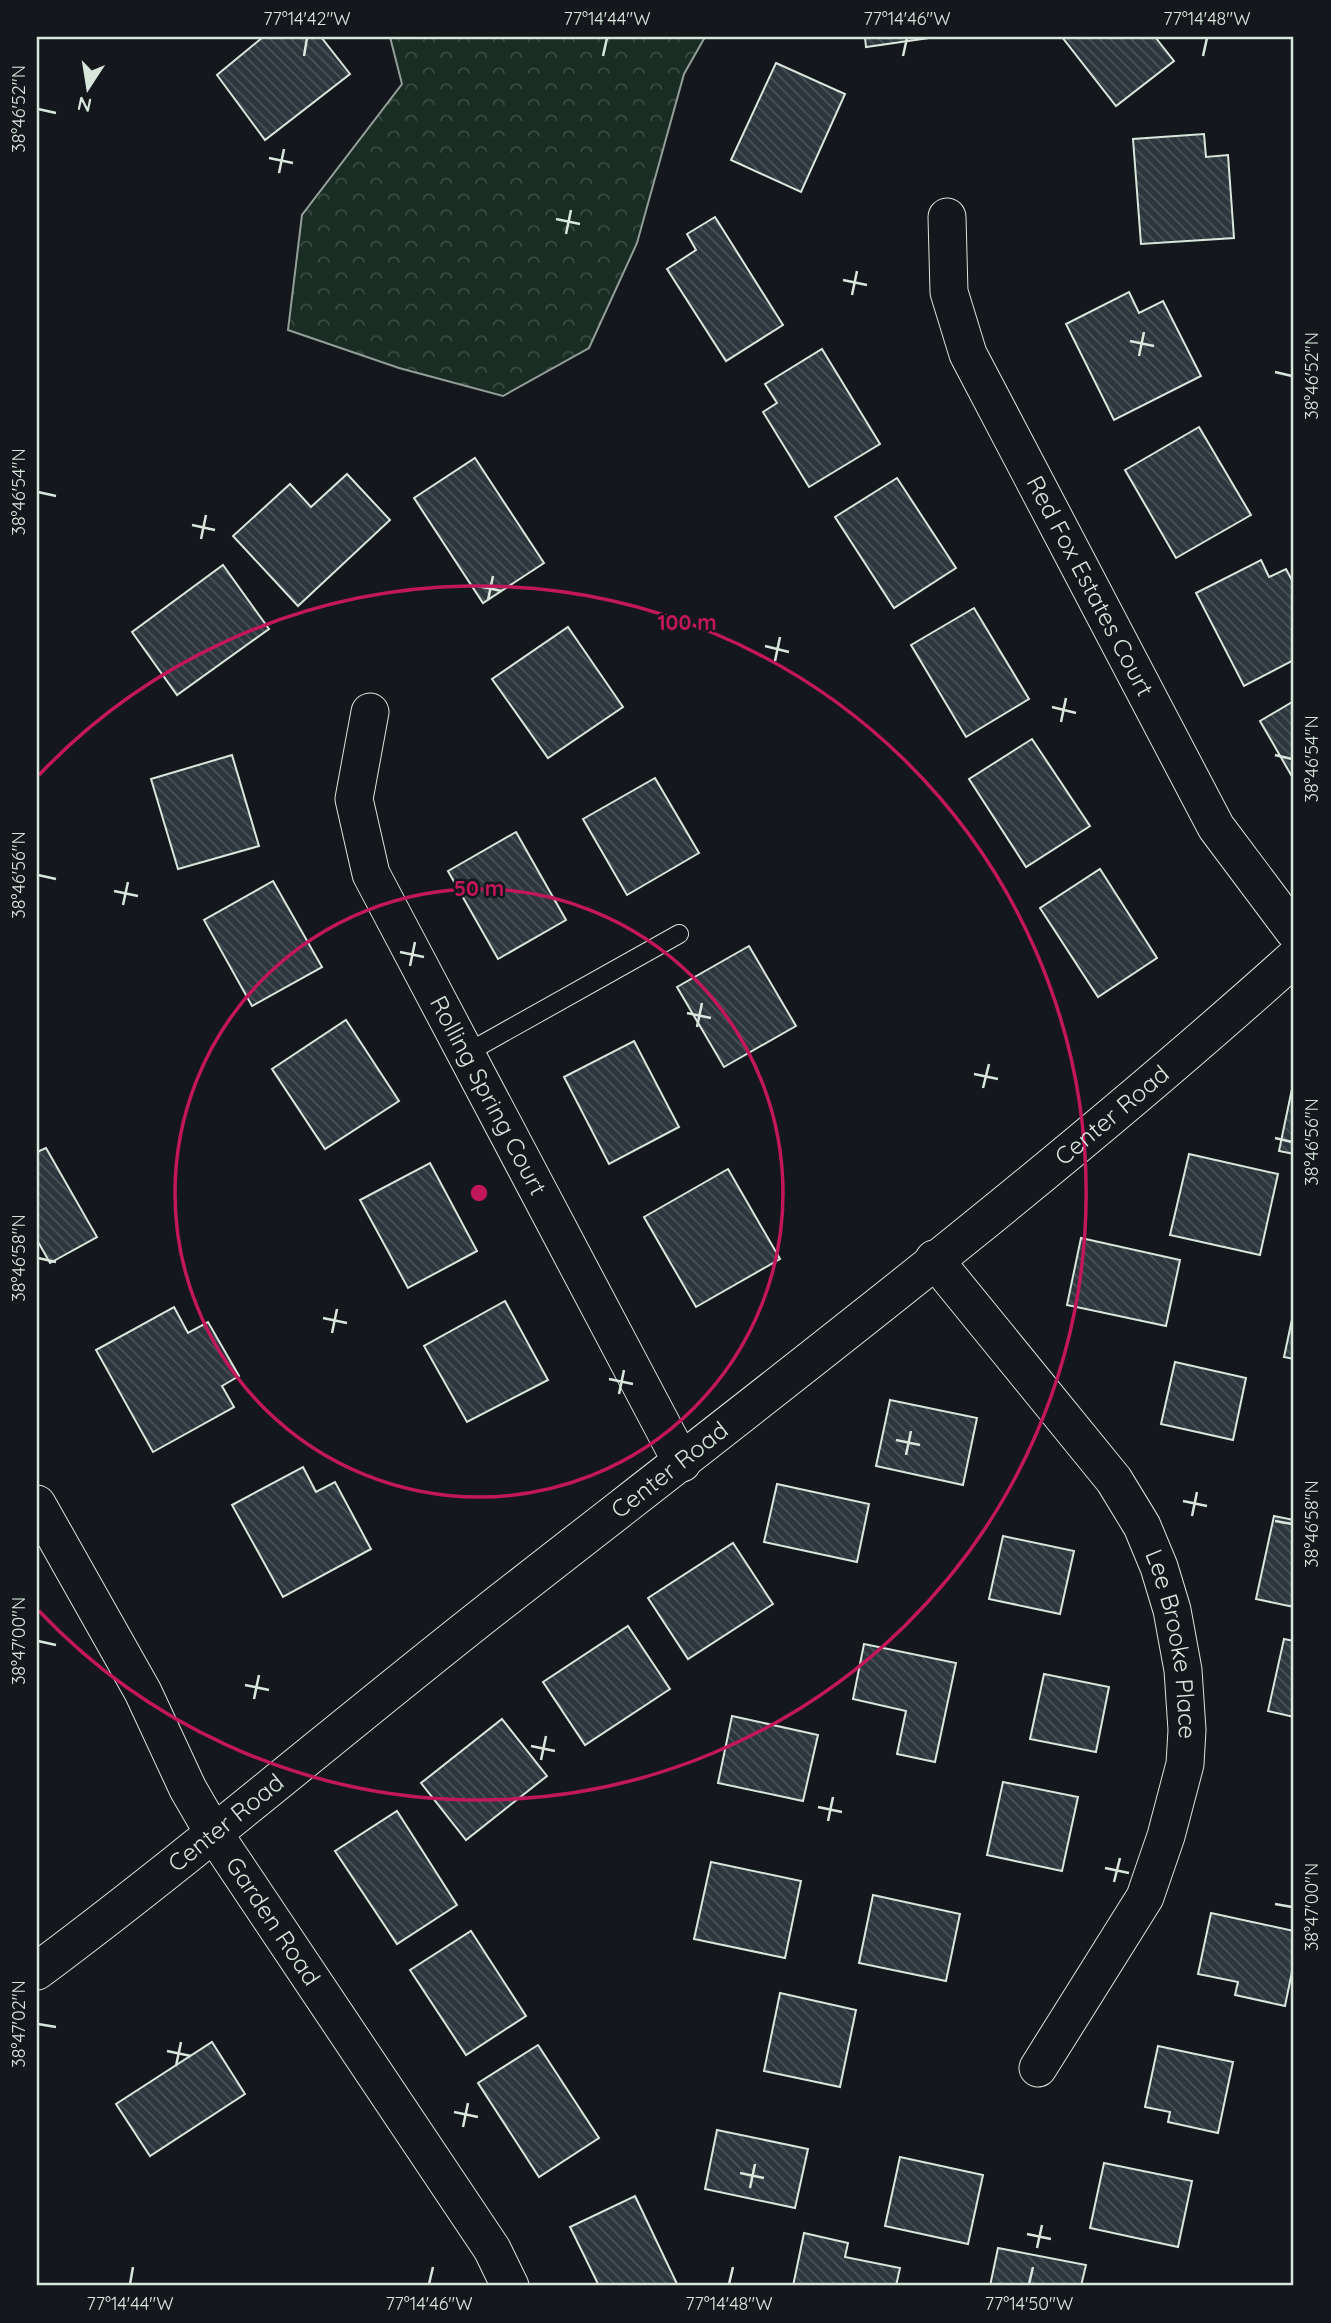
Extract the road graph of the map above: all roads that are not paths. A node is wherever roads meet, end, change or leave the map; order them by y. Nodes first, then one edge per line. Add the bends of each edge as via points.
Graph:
1 (947, 217) dead end
2 (370, 712) dead end
3 (1294, 931) edge
4 (679, 934) dead end
5 (1294, 958) edge
6 (465, 1054) junction
7 (934, 1259) junction
8 (682, 1463) junction
9 (37, 1504) edge
10 (213, 1832) junction
11 (37, 1971) edge
12 (1038, 2068) dead end
13 (510, 2286) edge

1 - 3 street, Red Fox Estates Court via 949,292 968,354 1216,827
2 - 6 street, Rolling Spring Court via 354,799 371,874
4 - 6 lane
5 - 7 street, Center Road via 1173,1067
6 - 8 street, Rolling Spring Court
7 - 8 street, Center Road
7 - 12 street, Lee Brooke Place via 1114,1480 1142,1526 1172,1610 1183,1670 1185,1764 1145,1897
8 - 10 street, Center Road
9 - 10 street, Garden Road via 143,1692
10 - 11 street, Center Road via 139,1895
10 - 13 street, Garden Road via 492,2249

